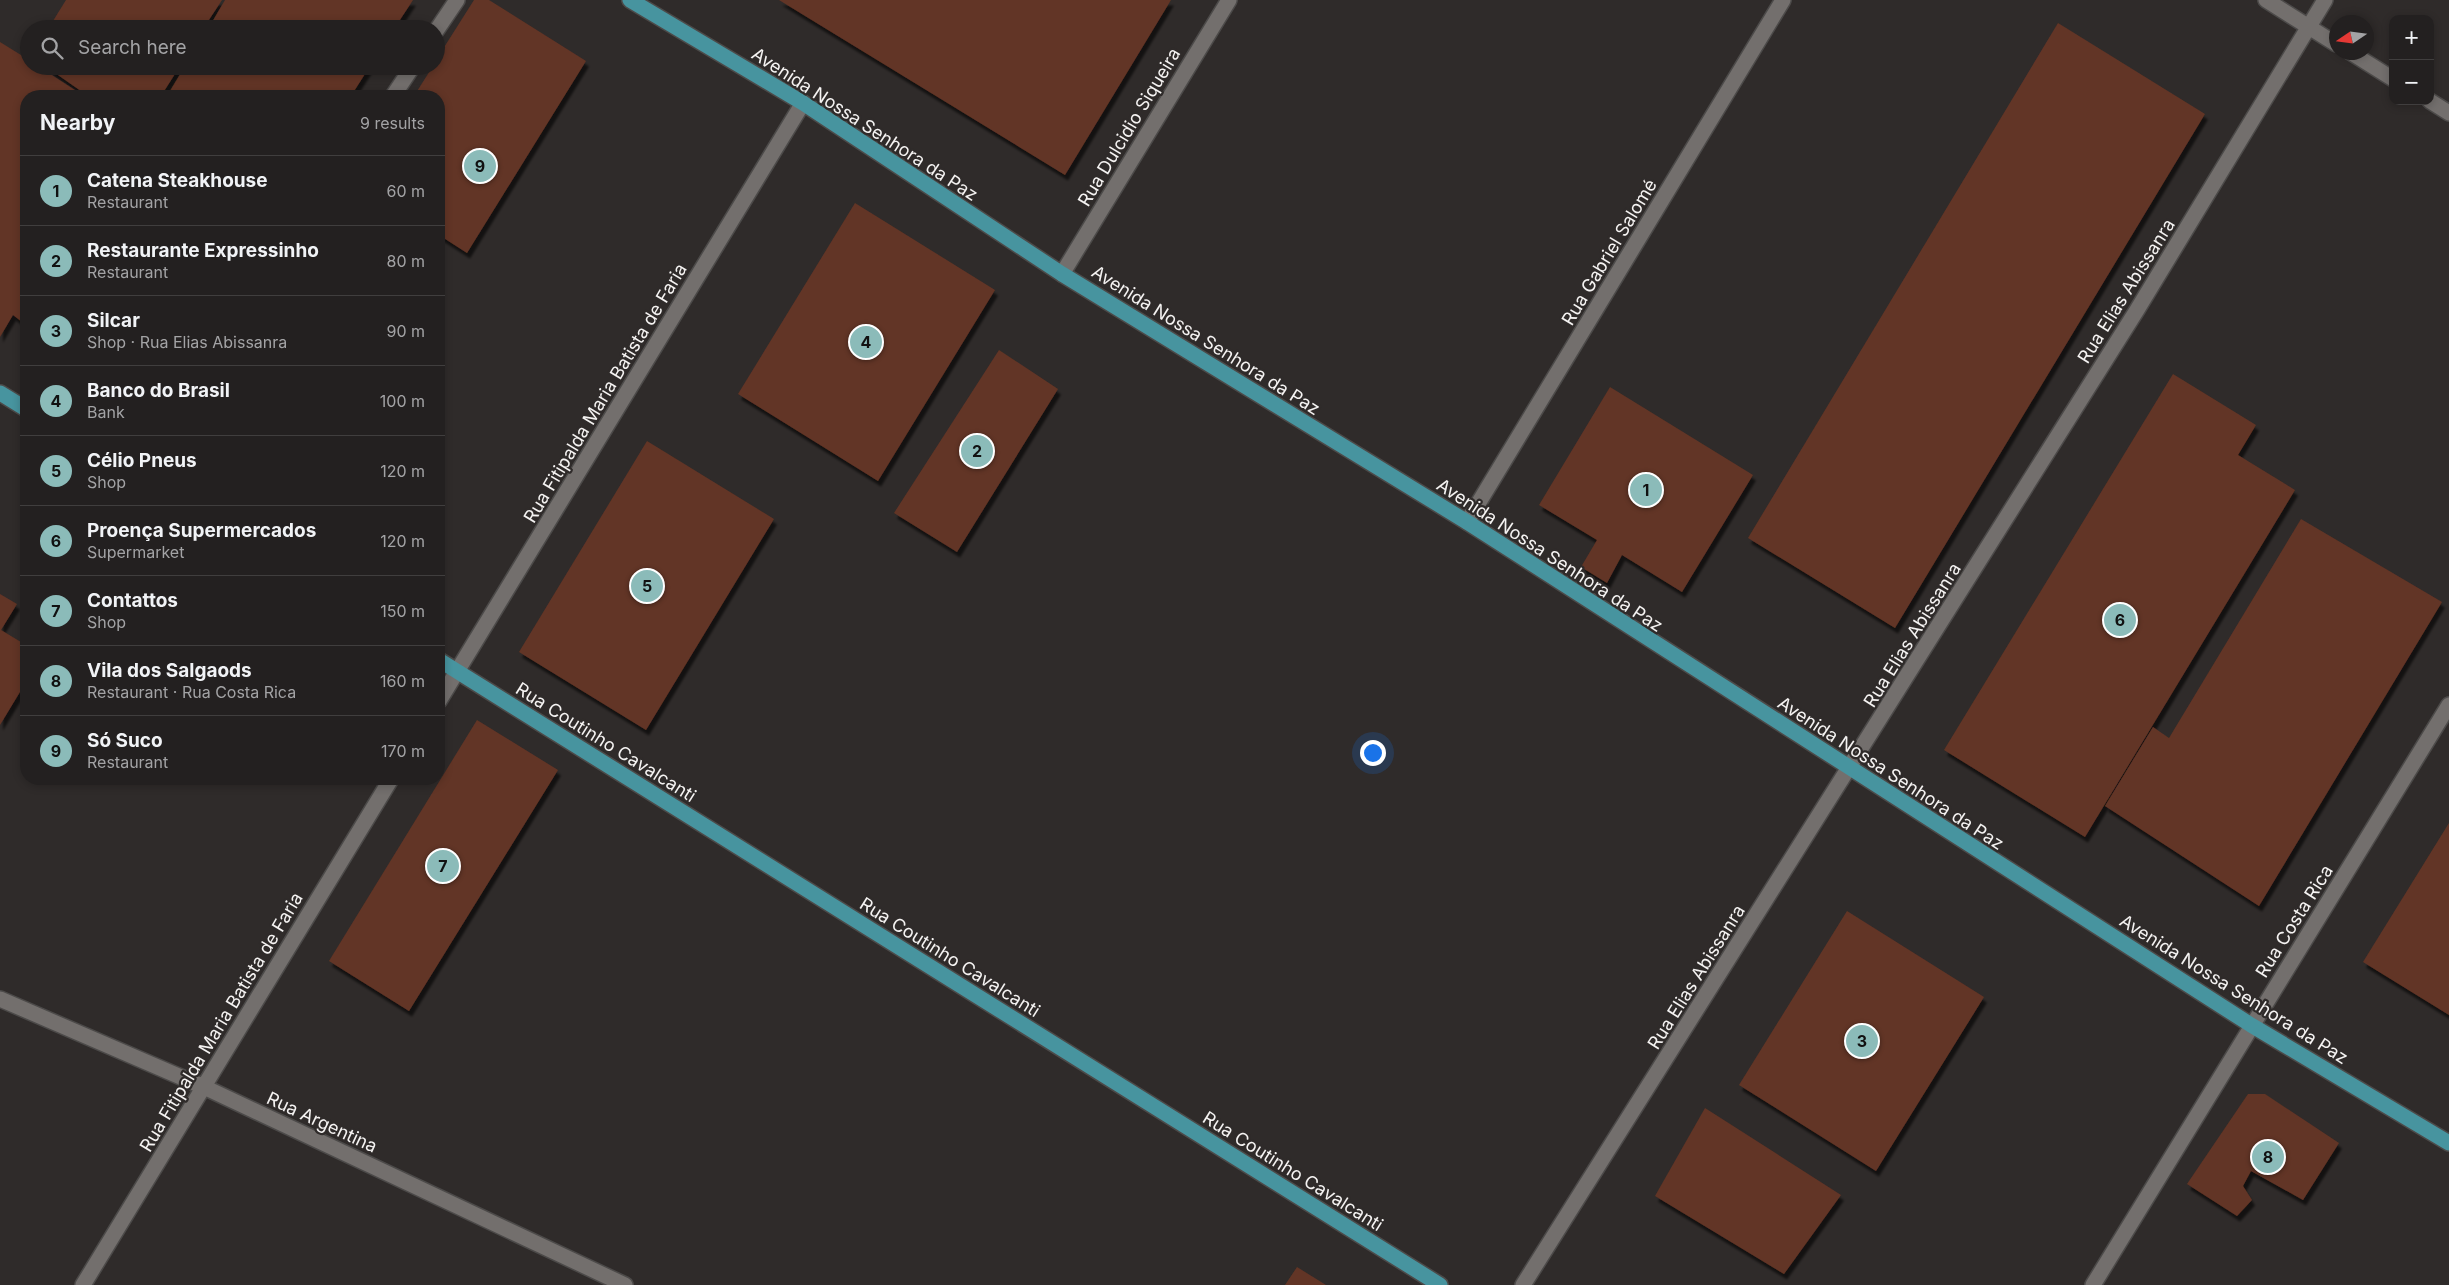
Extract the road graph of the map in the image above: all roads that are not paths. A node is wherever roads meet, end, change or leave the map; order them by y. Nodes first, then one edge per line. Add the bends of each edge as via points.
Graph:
1 (457, 0) edge
2 (630, 0) edge
3 (1229, 0) edge
4 (1783, 0) edge
5 (2266, 0) edge
6 (2325, 0) edge
7 (650, 5) edge
8 (444, 20) edge
9 (2308, 27) junction
10 (2329, 40) edge
11 (2363, 60) edge
12 (407, 75) edge
13 (2389, 76) edge
14 (397, 90) edge
15 (803, 104) junction
16 (2434, 104) edge
17 (2449, 113) edge
18 (1062, 274) junction
19 (0, 393) edge
20 (20, 405) edge
21 (1467, 522) junction
22 (445, 664) edge
23 (457, 671) junction
24 (445, 691) edge
25 (2449, 705) edge
26 (1850, 769) junction
27 (388, 785) edge
28 (0, 998) edge
29 (2252, 1025) junction
30 (204, 1087) junction
31 (2449, 1143) edge
32 (83, 1285) edge
33 (625, 1285) edge
34 (1440, 1285) edge
35 (1523, 1285) edge
36 (2093, 1285) edge

1 - 8 street
2 - 7 main road, Avenida Nossa Senhora da Paz
3 - 18 street, Rua Dulcidio Siqueira
4 - 21 street, Rua Gabriel Salomé
5 - 9 street
6 - 9 street, Rua Elias Abissanra
7 - 15 main road, Avenida Nossa Senhora da Paz
9 - 10 street
9 - 26 street, Rua Elias Abissanra via 2137,310
11 - 13 street
12 - 14 street
15 - 18 main road, Avenida Nossa Senhora da Paz
15 - 23 street, Rua Fitipalda Maria Batista de Faria
16 - 17 street
18 - 21 main road, Avenida Nossa Senhora da Paz
19 - 20 main road
21 - 26 main road, Avenida Nossa Senhora da Paz
22 - 23 main road, Rua Coutinho Cavalcanti
23 - 24 street, Rua Fitipalda Maria Batista de Faria
23 - 34 main road, Rua Coutinho Cavalcanti
25 - 29 street, Rua Costa Rica
26 - 29 main road, Avenida Nossa Senhora da Paz
26 - 35 street, Rua Elias Abissanra
27 - 30 street, Rua Fitipalda Maria Batista de Faria
28 - 30 street, Rua Argentina
29 - 31 main road, Avenida Nossa Senhora da Paz
29 - 36 street, Rua Costa Rica
30 - 32 street, Rua Fitipalda Maria Batista de Faria
30 - 33 street, Rua Argentina

